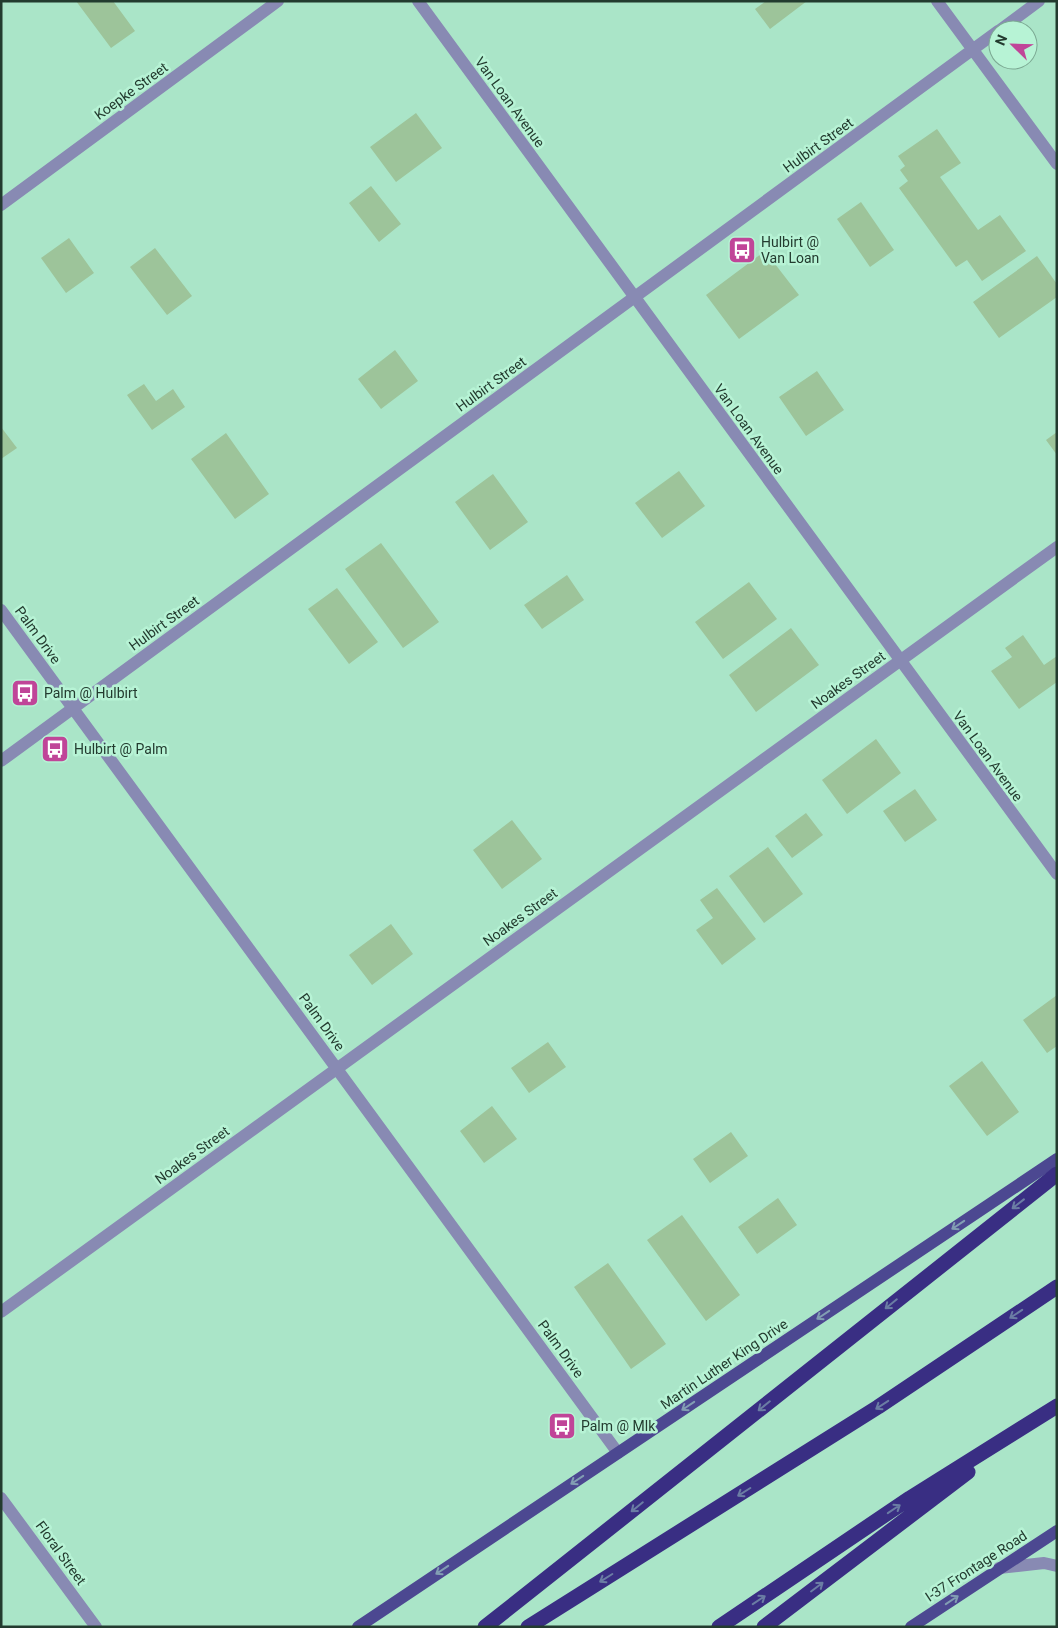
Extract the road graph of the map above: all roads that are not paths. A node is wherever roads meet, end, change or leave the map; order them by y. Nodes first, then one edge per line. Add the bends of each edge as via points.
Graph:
1 (278, 1) edge
2 (418, 1) edge
3 (937, 1) edge
4 (1039, 1) edge
5 (1014, 20) edge
6 (988, 39) edge
7 (973, 50) junction
8 (1057, 164) edge
9 (1, 205) edge
10 (634, 297) junction
11 (1057, 547) edge
12 (1, 610) edge
13 (900, 660) junction
14 (73, 708) junction
15 (1, 761) edge
16 (1057, 874) edge
17 (337, 1069) junction
18 (1057, 1159) edge
19 (1057, 1174) edge
20 (1057, 1287) edge
21 (1, 1312) edge
22 (1057, 1406) edge
23 (1041, 1416) junction
24 (618, 1453) junction
25 (1, 1498) edge
26 (1057, 1531) edge
27 (1057, 1566) edge
28 (999, 1568) junction
29 (96, 1627) edge
30 (358, 1627) edge
31 (485, 1627) edge
32 (528, 1627) edge
33 (718, 1627) edge
34 (764, 1627) edge
35 (911, 1627) edge

1 - 9 street, Koepke Street
2 - 10 street, Van Loan Avenue
3 - 7 street
4 - 5 street, Hulbirt Street
6 - 7 street, Hulbirt Street
7 - 8 street
7 - 10 street, Hulbirt Street
10 - 13 street, Van Loan Avenue
10 - 14 street, Hulbirt Street
11 - 13 street, Noakes Street
12 - 14 street, Palm Drive
13 - 16 street, Van Loan Avenue
13 - 17 street, Noakes Street
14 - 15 street, Hulbirt Street
14 - 17 street, Palm Drive
17 - 21 street, Noakes Street
17 - 24 street, Palm Drive
18 -> 24 main road, Martin Luther King Drive
19 -> 31 highway
20 -> 32 highway via 878,1407
22 - 23 highway
33 -> 23 highway via 910,1498
34 -> 23 highway
24 -> 30 main road, Martin Luther King Drive
25 - 29 street, Floral Street
26 - 28 main road, I-37 Frontage Road
27 - 28 street via 1044,1563
35 -> 28 main road, I-37 Frontage Road

